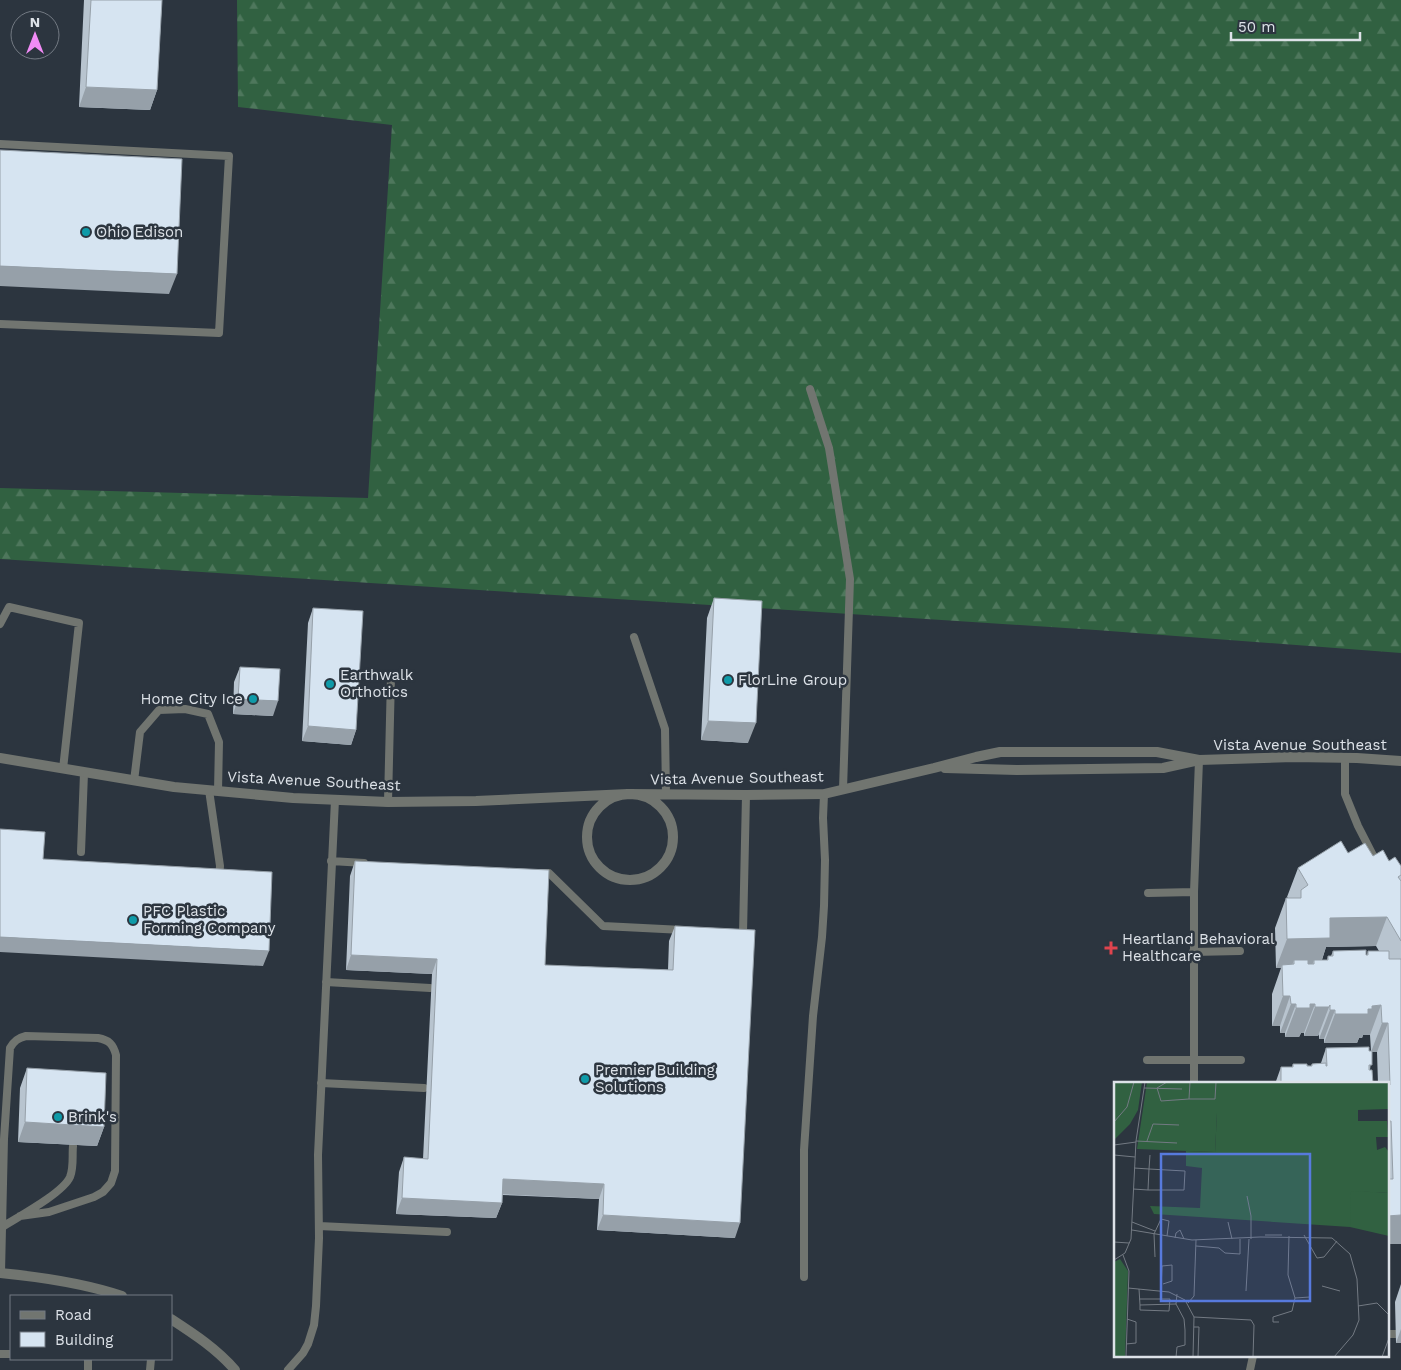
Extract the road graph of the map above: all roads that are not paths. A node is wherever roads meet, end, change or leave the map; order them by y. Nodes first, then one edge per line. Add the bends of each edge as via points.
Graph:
1 (0, 144) edge
2 (0, 324) edge
3 (810, 389) dead end
4 (0, 624) edge
5 (634, 637) dead end
6 (391, 677) dead end
7 (0, 758) edge
8 (1345, 758) junction
9 (1199, 760) junction
10 (1401, 761) edge
11 (934, 768) junction
12 (62, 769) junction
13 (84, 773) junction
14 (134, 781) junction
15 (843, 789) junction
16 (213, 791) junction
17 (628, 794) junction
18 (666, 794) junction
19 (824, 794) junction
20 (746, 795) junction
21 (335, 800) junction
22 (388, 802) junction
23 (81, 852) dead end
24 (331, 861) junction
25 (371, 863) edge
26 (529, 872) edge
27 (1385, 873) edge
28 (219, 878) edge
29 (1194, 892) junction
30 (1148, 893) dead end
31 (693, 931) edge
32 (733, 933) edge
33 (1240, 951) dead end
34 (1194, 952) junction
35 (326, 982) junction
36 (430, 988) dead end
37 (1147, 1060) dead end
38 (1194, 1060) junction
39 (1241, 1060) dead end
40 (1194, 1082) edge
41 (321, 1083) junction
42 (424, 1088) dead end
43 (73, 1146) dead end
44 (20, 1216) junction
45 (319, 1226) junction
46 (2, 1227) junction
47 (446, 1232) dead end
48 (1, 1273) edge
49 (804, 1277) dead end
50 (119, 1295) edge
51 (172, 1320) edge
52 (235, 1370) edge
53 (288, 1370) edge

1 - 2 lane via 229,156 219,332
3 - 15 lane via 829,448 850,579
4 - 12 lane via 9,607 79,623
5 - 18 lane via 665,729
6 - 22 lane
7 - 12 street, Vista Avenue Southeast
8 - 9 street, Vista Avenue Southeast
8 - 10 street, Vista Avenue Southeast
8 - 27 lane via 1345,794 1358,826
9 - 11 street, Vista Avenue Southeast via 1163,768
9 - 11 street, Vista Avenue Southeast via 1157,752 1000,752
9 - 29 lane
11 - 15 street, Vista Avenue Southeast
12 - 13 street, Vista Avenue Southeast
13 - 14 street, Vista Avenue Southeast
13 - 23 lane
14 - 16 street, Vista Avenue Southeast
14 - 16 lane via 140,732 159,710 185,709 208,714 219,742
15 - 19 street, Vista Avenue Southeast
16 - 21 street, Vista Avenue Southeast
16 - 28 lane
17 - 17 street, Vista Avenue Southeast via 602,803 588,826 587,840 597,866 621,879 635,880 649,876 661,867 673,841 672,826 656,802
17 - 18 street, Vista Avenue Southeast
17 - 22 street, Vista Avenue Southeast
18 - 20 street, Vista Avenue Southeast
19 - 20 street, Vista Avenue Southeast
19 - 49 lane via 824,906 804,1150
20 - 32 lane via 743,933
21 - 22 street, Vista Avenue Southeast
21 - 24 lane
24 - 25 lane
24 - 35 lane
26 - 31 lane via 549,873 603,926
29 - 30 lane
29 - 34 lane
33 - 34 lane
34 - 38 lane
35 - 36 lane
35 - 41 lane
37 - 38 lane
38 - 39 lane
38 - 40 lane
41 - 42 lane
41 - 45 lane
43 - 44 lane via 72,1170 66,1184
44 - 46 lane
44 - 46 lane via 49,1212 94,1197 111,1183 115,1171 116,1055 111,1043 105,1039 26,1036 19,1037 10,1048
45 - 47 lane
45 - 53 lane via 312,1335
46 - 48 lane
48 - 50 street via 76,1284
51 - 52 street via 192,1332

